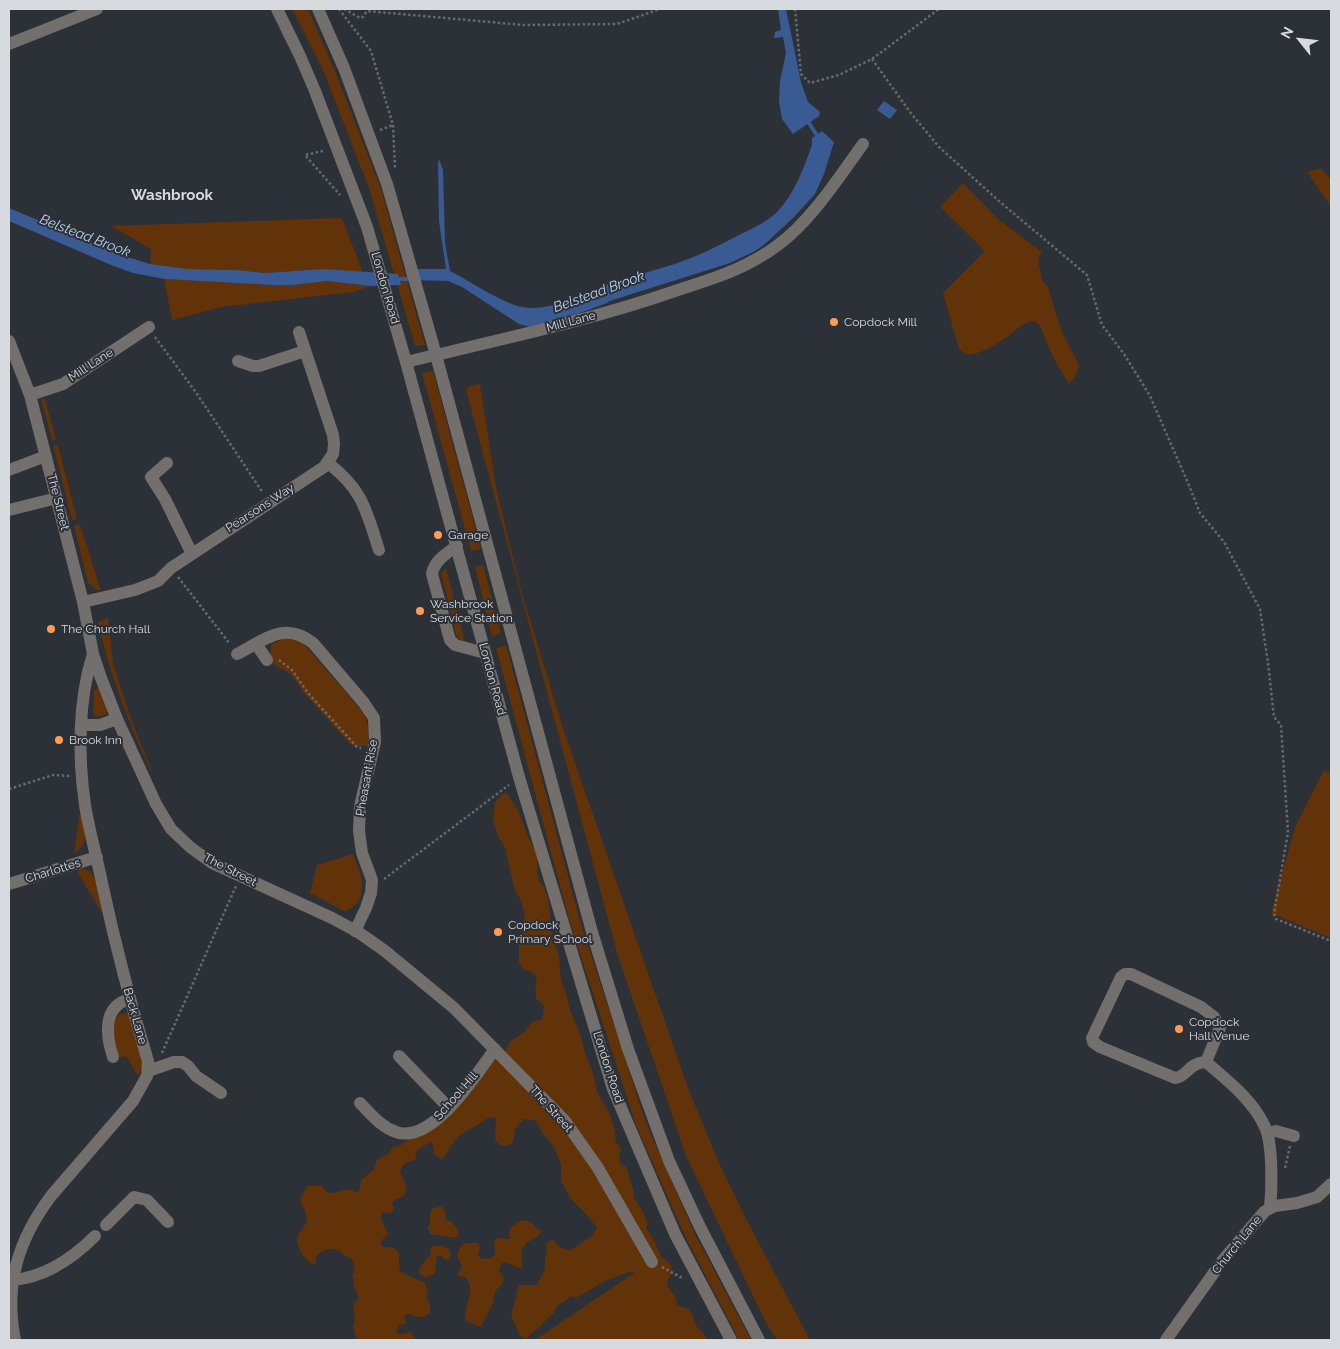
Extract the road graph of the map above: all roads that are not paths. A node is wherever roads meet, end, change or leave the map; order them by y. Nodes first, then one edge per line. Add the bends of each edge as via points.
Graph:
1 (97, 9) edge
2 (277, 9) edge
3 (318, 9) edge
4 (9, 44) edge
5 (863, 144) dead end
6 (149, 327) road end
7 (299, 332) dead end
8 (9, 341) edge
9 (305, 351) junction
10 (436, 354) junction
11 (238, 360) dead end
12 (406, 362) junction
13 (30, 395) junction
14 (46, 456) junction
15 (166, 463) dead end
16 (328, 463) junction
17 (9, 470) edge
18 (57, 498) junction
19 (9, 510) edge
20 (456, 546) junction
21 (379, 550) dead end
22 (192, 554) junction
23 (82, 602) junction
24 (485, 653) junction
25 (93, 654) junction
26 (237, 654) road end
27 (117, 719) junction
28 (82, 725) junction
29 (97, 858) junction
30 (9, 884) edge
31 (355, 931) junction
32 (130, 999) junction
33 (495, 1049) junction
34 (399, 1056) dead end
35 (113, 1057) dead end
36 (1206, 1062) junction
37 (148, 1071) junction
38 (221, 1093) dead end
39 (360, 1103) dead end
40 (449, 1108) junction
41 (1267, 1133) junction
42 (1294, 1136) dead end
43 (1331, 1184) edge
44 (1270, 1208) junction
45 (168, 1222) dead end
46 (106, 1225) dead end
47 (95, 1236) dead end
48 (652, 1262) road end
49 (13, 1280) junction
50 (15, 1340) edge
51 (731, 1340) edge
52 (759, 1340) edge
53 (1166, 1340) edge

1 - 4 street
2 - 12 street, London Road via 319,100 367,227
3 - 10 street, London Road via 344,68 387,184
5 - 10 street, Mill Lane via 830,190 790,235 747,266 640,303 516,337
6 - 13 street, Mill Lane via 63,384
7 - 9 street
8 - 13 street, The Street
9 - 11 street via 260,372
9 - 16 street via 333,435 334,448
10 - 12 street, Mill Lane
10 - 52 street, London Road via 592,932 628,1049 668,1161
12 - 20 street, London Road
13 - 14 street, The Street
14 - 17 street
14 - 18 street, The Street
15 - 22 street via 151,477
16 - 21 street via 360,496
16 - 22 street, Pearsons Way via 269,502 245,510
18 - 19 street
18 - 23 street, The Street
20 - 24 street, London Road
20 - 24 street via 442,556 432,574 450,640 455,646
22 - 23 street, Pearsons Way via 158,581 135,590
23 - 25 street, The Street
24 - 51 street, London Road via 613,1089 675,1234
25 - 27 street, The Street
25 - 28 street, Back Lane via 85,683
26 - 31 street, Pheasant Rise via 262,653 275,634 286,632 304,636 374,718 359,831 362,853 372,880 371,893
27 - 28 street via 100,725
27 - 31 street, The Street via 171,829 201,856
28 - 29 street, Back Lane via 85,806
29 - 30 street, Charlottes
29 - 32 street, Back Lane
31 - 33 street, The Street via 425,983
32 - 35 street via 124,1000 108,1021
32 - 37 street, Back Lane
33 - 40 street, School Hill
33 - 48 street, The Street via 565,1122 598,1168
34 - 40 street
36 - 36 street via 1197,1063 1175,1078 1093,1042 1092,1038 1121,977 1131,974 1214,1016 1220,1028
36 - 41 street via 1236,1088 1260,1118
37 - 38 street via 182,1062
37 - 49 street via 126,1111 41,1210 26,1235
39 - 40 street, School Hill via 384,1126 404,1134 428,1126
41 - 42 street via 1276,1131
41 - 44 street
43 - 44 street, Church Lane via 1307,1201
44 - 53 street, Church Lane via 1223,1260
45 - 46 street via 147,1200 134,1197
47 - 49 street via 53,1269
49 - 50 street via 11,1310

